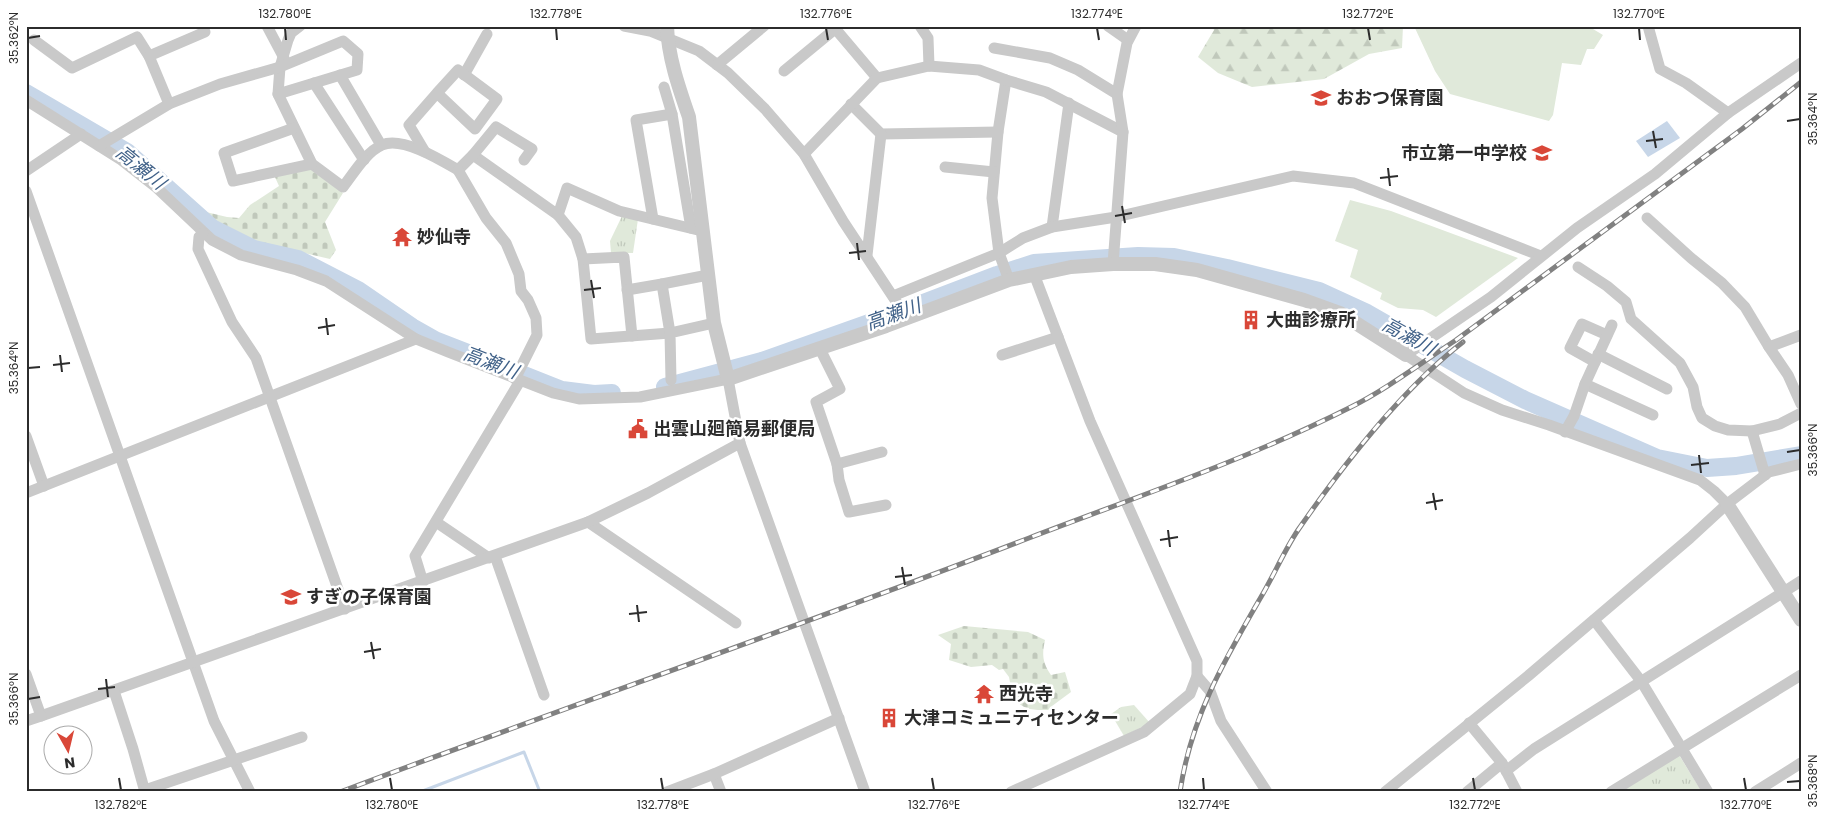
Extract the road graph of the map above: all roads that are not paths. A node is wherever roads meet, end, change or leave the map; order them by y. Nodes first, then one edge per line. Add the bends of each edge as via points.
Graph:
1 (202, 26) edge
2 (267, 26) edge
3 (300, 26) edge
4 (624, 26) edge
5 (764, 26) edge
6 (920, 26) edge
7 (1108, 26) edge
8 (1136, 26) edge
9 (1648, 26) edge
10 (834, 28) edge
11 (668, 33) edge
12 (487, 34) dead end
13 (34, 40) dead end
14 (1128, 40) junction
15 (994, 48) dead end
16 (149, 56) junction
17 (282, 62) junction
18 (1801, 63) edge
19 (717, 65) junction
20 (929, 66) junction
21 (784, 71) dead end
22 (340, 75) junction
23 (464, 75) junction
24 (877, 78) junction
25 (1006, 80) junction
26 (314, 83) junction
27 (664, 87) dead end
28 (278, 94) junction
29 (437, 94) junction
30 (1117, 94) junction
31 (26, 100) edge
32 (1069, 103) junction
33 (169, 104) junction
34 (851, 104) junction
35 (1728, 113) junction
36 (672, 114) junction
37 (294, 128) junction
38 (998, 132) junction
39 (1123, 132) junction
40 (81, 134) junction
41 (882, 134) junction
42 (381, 145) junction
43 (99, 146) junction
44 (425, 152) junction
45 (804, 154) junction
46 (473, 155) junction
47 (364, 160) junction
48 (524, 160) dead end
49 (312, 164) junction
50 (944, 167) dead end
51 (458, 170) junction
52 (26, 171) edge
53 (994, 172) junction
54 (26, 191) edge
55 (558, 215) junction
56 (1116, 217) junction
57 (1647, 218) dead end
58 (652, 220) junction
59 (1052, 227) junction
60 (696, 229) junction
61 (203, 233) junction
62 (999, 253) junction
63 (867, 255) junction
64 (1541, 256) junction
65 (583, 259) junction
66 (1113, 264) junction
67 (1578, 267) dead end
68 (1034, 274) junction
69 (708, 275) junction
70 (1008, 280) junction
71 (662, 284) junction
72 (627, 290) junction
73 (893, 296) junction
74 (907, 318) junction
75 (714, 323) junction
76 (670, 334) junction
77 (1801, 335) edge
78 (632, 336) junction
79 (1058, 337) junction
80 (416, 338) junction
81 (1769, 347) junction
82 (820, 350) junction
83 (1002, 355) dead end
84 (1406, 355) junction
85 (1597, 358) junction
86 (517, 380) junction
87 (671, 380) dead end
88 (728, 380) junction
89 (1585, 384) junction
90 (1667, 389) dead end
91 (270, 396) junction
92 (1801, 404) edge
93 (1801, 413) edge
94 (1653, 415) dead end
95 (1752, 431) junction
96 (1566, 432) junction
97 (26, 436) edge
98 (740, 443) junction
99 (882, 452) dead end
100 (120, 457) junction
101 (837, 464) junction
102 (1801, 464) edge
103 (1765, 475) junction
104 (44, 486) junction
105 (26, 493) edge
106 (1726, 504) junction
107 (886, 505) dead end
108 (436, 522) junction
109 (588, 522) junction
110 (492, 557) junction
111 (1801, 581) edge
112 (423, 582) junction
113 (1782, 593) junction
114 (345, 609) junction
115 (1594, 620) junction
116 (1801, 620) edge
117 (736, 622) dead end
118 (194, 663) junction
119 (26, 674) edge
120 (1801, 675) edge
121 (1197, 676) junction
122 (1641, 681) junction
123 (114, 690) junction
124 (544, 695) dead end
125 (41, 716) junction
126 (840, 718) junction
127 (26, 722) edge
128 (1469, 723) junction
129 (302, 737) dead end
130 (1681, 748) junction
131 (235, 761) junction
132 (1801, 762) edge
133 (1504, 767) junction
134 (714, 774) junction
135 (145, 791) edge
136 (250, 792) edge
137 (667, 792) edge
138 (721, 792) edge
139 (865, 792) edge
140 (1011, 792) edge
141 (1267, 792) edge
142 (1385, 792) edge
143 (1467, 792) edge
144 (1517, 792) edge
145 (1611, 792) edge
146 (1708, 792) edge
147 (1755, 792) edge

1 - 16 street via 204,32
2 - 17 street
3 - 17 street via 291,33
4 - 11 street
5 - 19 street
6 - 20 street via 928,38
7 - 14 street
8 - 14 street
9 - 35 street via 1660,69
10 - 21 street
10 - 24 street
11 - 19 street
11 - 60 street via 689,117
12 - 23 street
13 - 16 street via 72,68 137,37
14 - 30 street
15 - 30 street via 1050,58 1078,70
16 - 33 street
17 - 22 street via 343,40 358,54 357,70
17 - 28 street
17 - 33 street
18 - 35 street
19 - 45 street via 765,109
20 - 24 street
20 - 25 street via 979,70
22 - 26 street
22 - 42 street
23 - 29 street via 458,70
23 - 29 street via 497,99 475,129
24 - 34 street
25 - 32 street
25 - 38 street
26 - 28 street
26 - 47 street
27 - 36 street
28 - 37 street
29 - 44 street via 409,125
30 - 39 street
31 - 40 street
32 - 39 street
32 - 59 street
33 - 43 street
34 - 41 street
34 - 45 street
35 - 64 street via 1654,174
36 - 58 street via 636,120
36 - 60 street
37 - 49 street
37 - 49 street via 224,153 233,181
38 - 41 street
38 - 53 street
39 - 56 street
40 - 43 street
40 - 52 street
41 - 63 street
42 - 44 street via 414,146
42 - 47 street
43 - 61 street via 157,188
44 - 51 street
45 - 63 street
46 - 48 street via 496,127 532,149
46 - 51 street
46 - 55 street
47 - 49 street via 343,187
50 - 53 street
51 - 86 street via 486,218 506,243 520,274 521,291 536,318 537,335
53 - 62 street via 992,198
54 - 100 street
55 - 58 street via 567,188 620,211
55 - 65 street via 576,237
56 - 59 street
56 - 64 street via 1293,176 1354,183
56 - 66 street
57 - 81 street via 1728,289 1745,307
58 - 60 street
59 - 62 street via 1023,238
60 - 69 street
61 - 80 street via 241,255 326,281
61 - 91 street via 199,237 198,249 232,322 256,358
62 - 70 street
62 - 73 street
63 - 73 street
64 - 84 street via 1491,297
65 - 72 street via 624,257
65 - 78 street via 591,339
66 - 68 street
66 - 84 street via 1155,264 1197,270 1304,300 1340,313
67 - 95 street via 1626,302 1631,319 1680,363 1693,387 1702,418 1728,430
68 - 70 street
68 - 79 street
69 - 71 street
69 - 75 street
70 - 74 street
71 - 72 street
71 - 76 street
72 - 78 street
73 - 74 street
74 - 82 street
75 - 76 street
75 - 88 street
76 - 78 street
76 - 87 street
77 - 81 street
79 - 83 street
79 - 121 street via 1090,420 1197,661
80 - 86 street
80 - 91 street
81 - 92 street via 1788,375
82 - 88 street
82 - 101 street via 840,388 816,402
84 - 96 street via 1464,393
85 - 85 street via 1570,348 1582,324 1610,330
85 - 89 street
85 - 90 street
86 - 88 street via 553,394 579,399 640,397
86 - 108 street
88 - 98 street
89 - 94 street
89 - 96 street
91 - 100 street
91 - 114 street
93 - 95 street via 1780,424
95 - 103 street
96 - 106 street via 1700,480
97 - 104 street
98 - 109 street
98 - 126 street
99 - 101 street
100 - 104 street
100 - 118 street
101 - 107 street via 849,512
102 - 103 street
103 - 106 street
104 - 105 street
106 - 113 street
106 - 115 street
108 - 110 street
108 - 112 street via 415,556
109 - 110 street
109 - 117 street
110 - 112 street
110 - 124 street
111 - 113 street
112 - 114 street
113 - 116 street
113 - 122 street
114 - 118 street
115 - 122 street
115 - 128 street
118 - 123 street
118 - 131 street via 214,721
119 - 125 street
120 - 130 street
121 - 140 street via 1190,694 1144,732
121 - 141 street via 1210,691 1221,721
122 - 130 street
122 - 133 street
123 - 125 street
123 - 135 street
125 - 127 street
126 - 134 street
126 - 139 street
128 - 133 street
128 - 142 street
129 - 131 street
130 - 145 street
130 - 146 street
131 - 135 street
131 - 136 street
132 - 147 street
133 - 143 street
133 - 144 street
134 - 137 street
134 - 138 street

